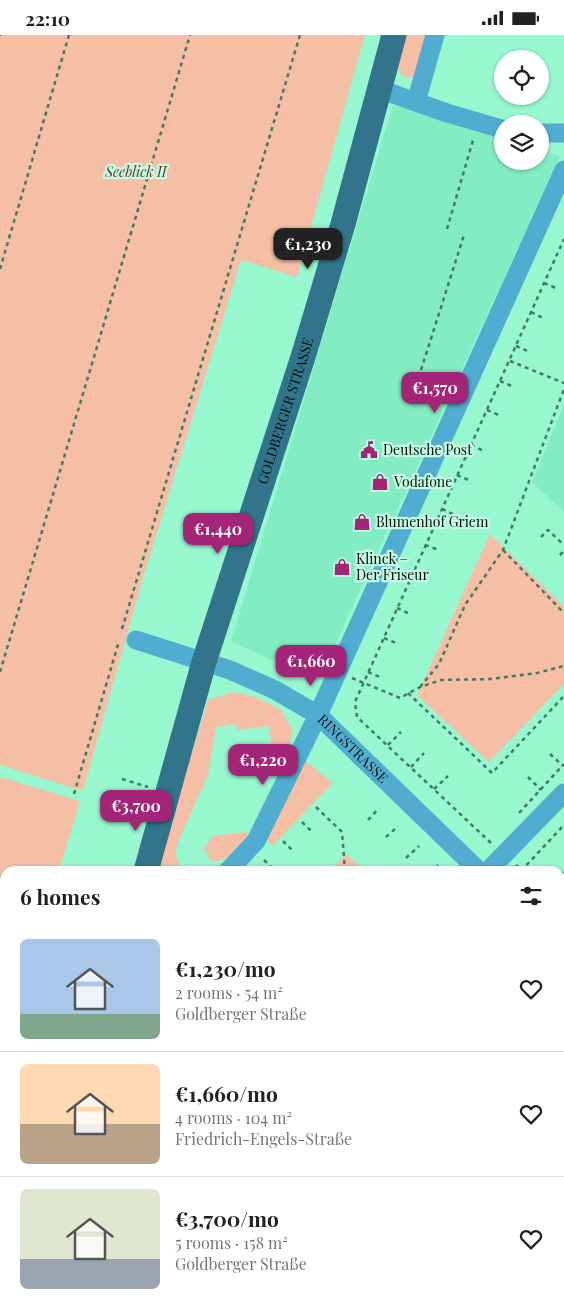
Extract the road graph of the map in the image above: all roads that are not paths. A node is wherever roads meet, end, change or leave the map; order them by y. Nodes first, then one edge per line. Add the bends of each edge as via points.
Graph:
1 (394, 35) edge
2 (435, 35) edge
3 (378, 89) junction
4 (416, 102) junction
5 (494, 127) edge
6 (549, 133) edge
7 (564, 133) edge
8 (564, 170) edge
9 (136, 640) dead end
10 (204, 661) junction
11 (318, 715) junction
12 (564, 793) edge
13 (147, 866) edge
14 (233, 866) edge
15 (474, 866) edge
16 (490, 866) edge

1 - 3 main road, GOLDBERGER STRASSE
2 - 4 street
3 - 4 street
3 - 10 main road, GOLDBERGER STRASSE via 343,224 303,357
4 - 5 street
6 - 7 street
8 - 11 street
9 - 10 street, RINGSTRASSE
10 - 11 street, RINGSTRASSE via 275,690
10 - 13 main road, GOLDBERGER STRASSE
11 - 14 street via 256,841
11 - 15 street, RINGSTRASSE
12 - 16 street via 498,849

